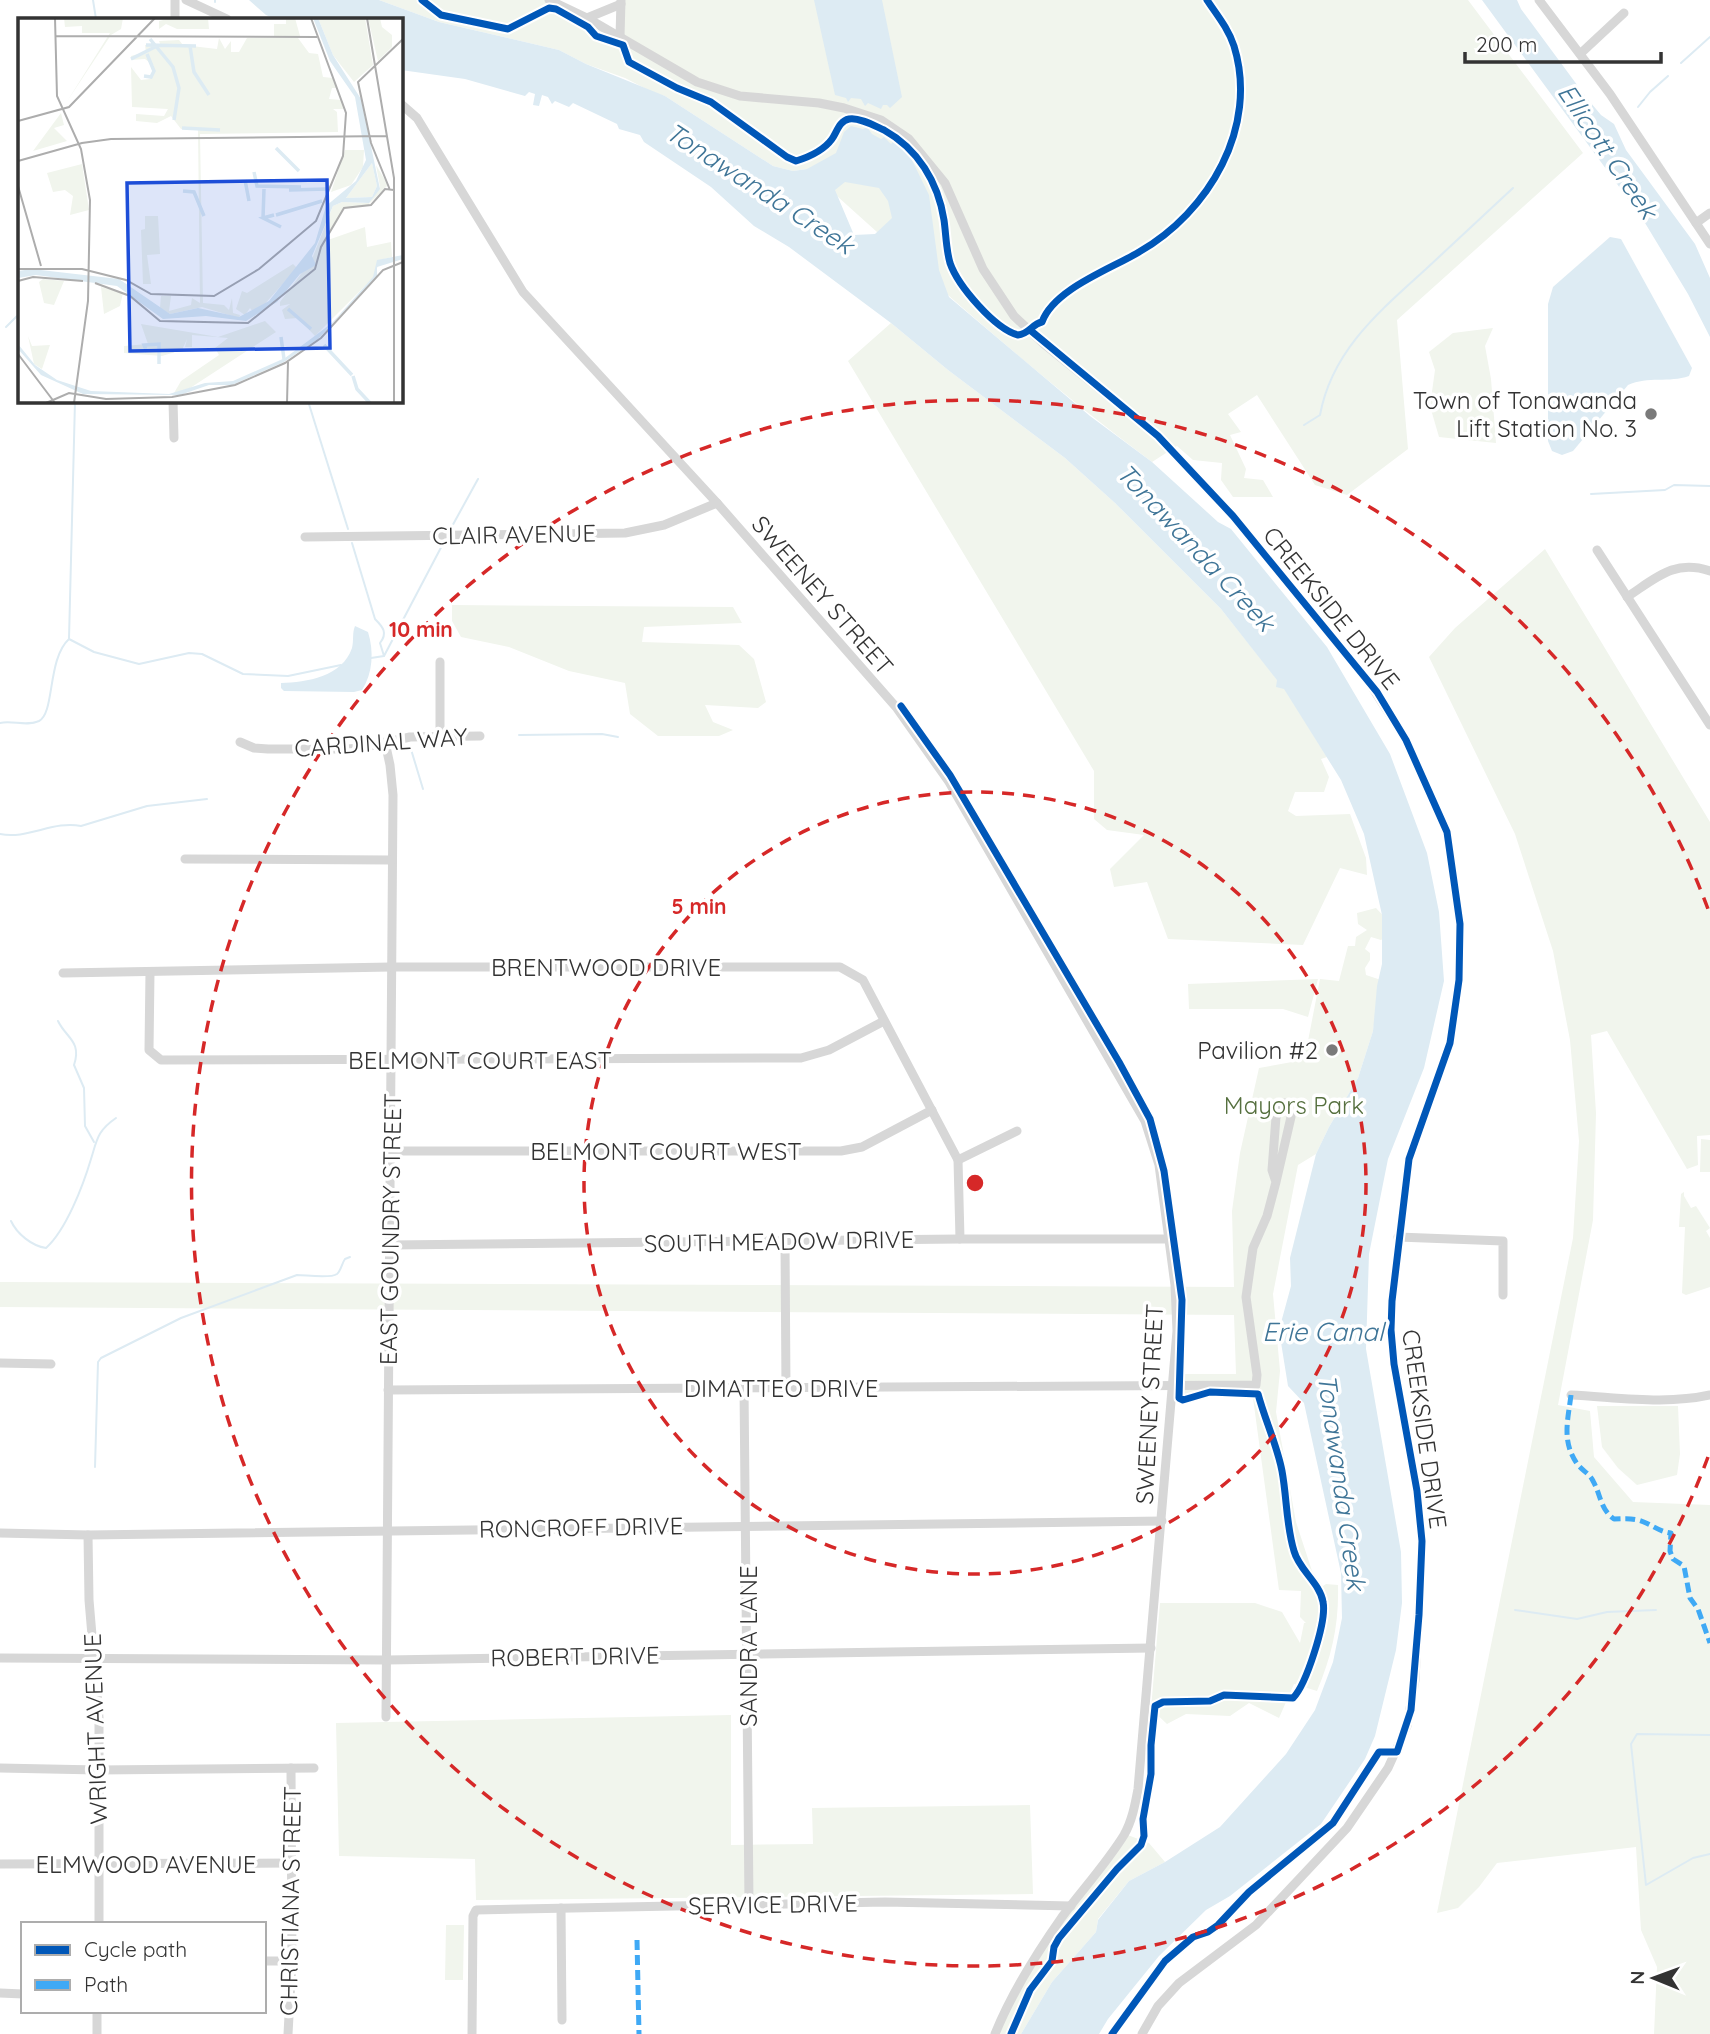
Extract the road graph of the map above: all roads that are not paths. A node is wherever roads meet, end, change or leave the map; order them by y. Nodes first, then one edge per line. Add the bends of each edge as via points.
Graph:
1 (175, 0) edge
2 (186, 0) edge
3 (549, 0) edge
4 (1539, 0) edge
5 (621, 2) edge
6 (1624, 13) dead end
7 (175, 18) edge
8 (225, 18) edge
9 (587, 18) junction
10 (620, 37) junction
11 (1580, 54) junction
12 (402, 105) edge
13 (1710, 213) edge
14 (1696, 223) junction
15 (1710, 244) edge
16 (173, 402) edge
17 (174, 439) dead end
18 (717, 503) junction
19 (305, 537) dead end
20 (1597, 550) dead end
21 (1710, 570) edge
22 (1627, 597) junction
23 (440, 662) dead end
24 (1710, 725) edge
25 (440, 735) junction
26 (480, 736) dead end
27 (240, 742) dead end
28 (385, 742) junction
29 (185, 859) dead end
30 (392, 860) junction
31 (391, 967) junction
32 (150, 972) junction
33 (64, 973) dead end
34 (884, 1021) junction
35 (392, 1061) junction
36 (932, 1110) junction
37 (1017, 1131) dead end
38 (391, 1151) junction
39 (958, 1160) junction
40 (1276, 1182) junction
41 (1398, 1237) junction
42 (960, 1239) junction
43 (1168, 1239) junction
44 (785, 1242) junction
45 (390, 1245) junction
46 (1503, 1295) dead end
47 (0, 1363) edge
48 (51, 1364) dead end
49 (1173, 1386) junction
50 (744, 1388) junction
51 (786, 1388) junction
52 (388, 1390) junction
53 (1571, 1395) dead end
54 (1710, 1395) edge
55 (1162, 1521) junction
56 (747, 1525) junction
57 (388, 1530) junction
58 (0, 1533) edge
59 (88, 1535) junction
60 (1151, 1648) junction
61 (748, 1652) junction
62 (0, 1658) edge
63 (94, 1659) junction
64 (387, 1660) junction
65 (386, 1717) dead end
66 (0, 1768) edge
67 (291, 1768) junction
68 (314, 1768) dead end
69 (98, 1770) junction
70 (291, 1863) junction
71 (0, 1864) edge
72 (100, 1865) junction
73 (749, 1903) junction
74 (1071, 1906) junction
75 (561, 1908) junction
76 (99, 1922) edge
77 (266, 1961) edge
78 (292, 1961) junction
79 (0, 1993) edge
80 (21, 1993) edge
81 (97, 2013) edge
82 (562, 2020) dead end
83 (97, 2034) edge
84 (288, 2034) edge
85 (472, 2034) edge
86 (995, 2034) edge
87 (1142, 2034) edge

1 - 7 street
2 - 8 street
3 - 9 street, CREEKSIDE DRIVE
4 - 11 street
5 - 9 street
5 - 10 street
6 - 11 street
9 - 10 street, CREEKSIDE DRIVE
10 - 41 street, CREEKSIDE DRIVE via 681,75 718,90 844,108 881,120 909,139 945,183 983,270 1014,316 1158,436 1234,516 1383,702 1406,740 1447,832 1460,924 1459,980 1450,1043 1409,1159
11 - 14 street
12 - 18 street, SWEENEY STREET via 417,118 523,292
13 - 14 street
14 - 15 street
16 - 17 street
18 - 19 street, CLAIR AVENUE via 664,525 625,533
18 - 43 street, SWEENEY STREET via 896,707 949,782 1144,1121 1158,1165
20 - 22 street
21 - 22 street via 1675,568
22 - 24 street
23 - 25 street
25 - 26 street, CARDINAL WAY
25 - 28 street, CARDINAL WAY
27 - 28 street, CARDINAL WAY via 268,749 361,748
28 - 30 street, EAST GOUNDRY STREET via 393,785
29 - 30 street
30 - 31 street, EAST GOUNDRY STREET
31 - 32 street, BRENTWOOD DRIVE
31 - 34 street, BRENTWOOD DRIVE via 840,967 863,980
31 - 35 street, EAST GOUNDRY STREET
32 - 33 street, BRENTWOOD DRIVE
32 - 35 street, BELMONT COURT EAST via 149,1050 161,1060
34 - 35 street, BELMONT COURT EAST via 829,1050 801,1058
34 - 36 street, BRENTWOOD DRIVE
35 - 38 street, EAST GOUNDRY STREET
36 - 38 street, BELMONT COURT WEST via 862,1147 841,1151
36 - 39 street, BRENTWOOD DRIVE
37 - 39 street
38 - 45 street, EAST GOUNDRY STREET
39 - 42 street, BRENTWOOD DRIVE
40 - 40 street via 1272,1170 1276,1117 1285,1103 1291,1117
40 - 49 street, DIMATTEO DRIVE via 1252,1248 1246,1297 1256,1385
41 - 46 street via 1503,1241
41 - 87 street, CREEKSIDE DRIVE via 1391,1330 1422,1541 1415,1680 1405,1734 1379,1783 1338,1838 1256,1925 1179,1983
42 - 43 street, SOUTH MEADOW DRIVE
42 - 44 street, SOUTH MEADOW DRIVE
43 - 49 street, SWEENEY STREET via 1177,1331
44 - 45 street, SOUTH MEADOW DRIVE
44 - 51 street
45 - 52 street, EAST GOUNDRY STREET
47 - 48 street
49 - 51 street, DIMATTEO DRIVE
49 - 55 street, SWEENEY STREET
50 - 51 street, DIMATTEO DRIVE
50 - 52 street, DIMATTEO DRIVE
50 - 56 street, SANDRA LANE
52 - 57 street, EAST GOUNDRY STREET
53 - 54 street via 1661,1399
55 - 56 street, RONCROFF DRIVE
55 - 60 street, SWEENEY STREET
56 - 57 street, RONCROFF DRIVE
56 - 61 street, SANDRA LANE
57 - 59 street, RONCROFF DRIVE
57 - 64 street, EAST GOUNDRY STREET
58 - 59 street, RONCROFF DRIVE
59 - 63 street, WRIGHT AVENUE
60 - 61 street, ROBERT DRIVE
60 - 74 street, SWEENEY STREET via 1134,1813 1125,1834
61 - 64 street, ROBERT DRIVE
61 - 73 street, SANDRA LANE
62 - 63 street, ROBERT DRIVE
63 - 64 street, ROBERT DRIVE
63 - 69 street, WRIGHT AVENUE
64 - 65 street, EAST GOUNDRY STREET
66 - 69 street
67 - 68 street
67 - 69 street
67 - 70 street, CHRISTIANA STREET
69 - 72 street, WRIGHT AVENUE
70 - 72 street, ELMWOOD AVENUE
70 - 78 street, CHRISTIANA STREET
71 - 72 street, ELMWOOD AVENUE
72 - 76 street, WRIGHT AVENUE
73 - 74 street, SERVICE DRIVE
73 - 75 street, SERVICE DRIVE
74 - 86 street, SWEENEY STREET via 1028,1967
75 - 82 street
75 - 85 street, SERVICE DRIVE via 476,1910
77 - 78 street
78 - 84 street, CHRISTIANA STREET
79 - 80 street
81 - 83 street

